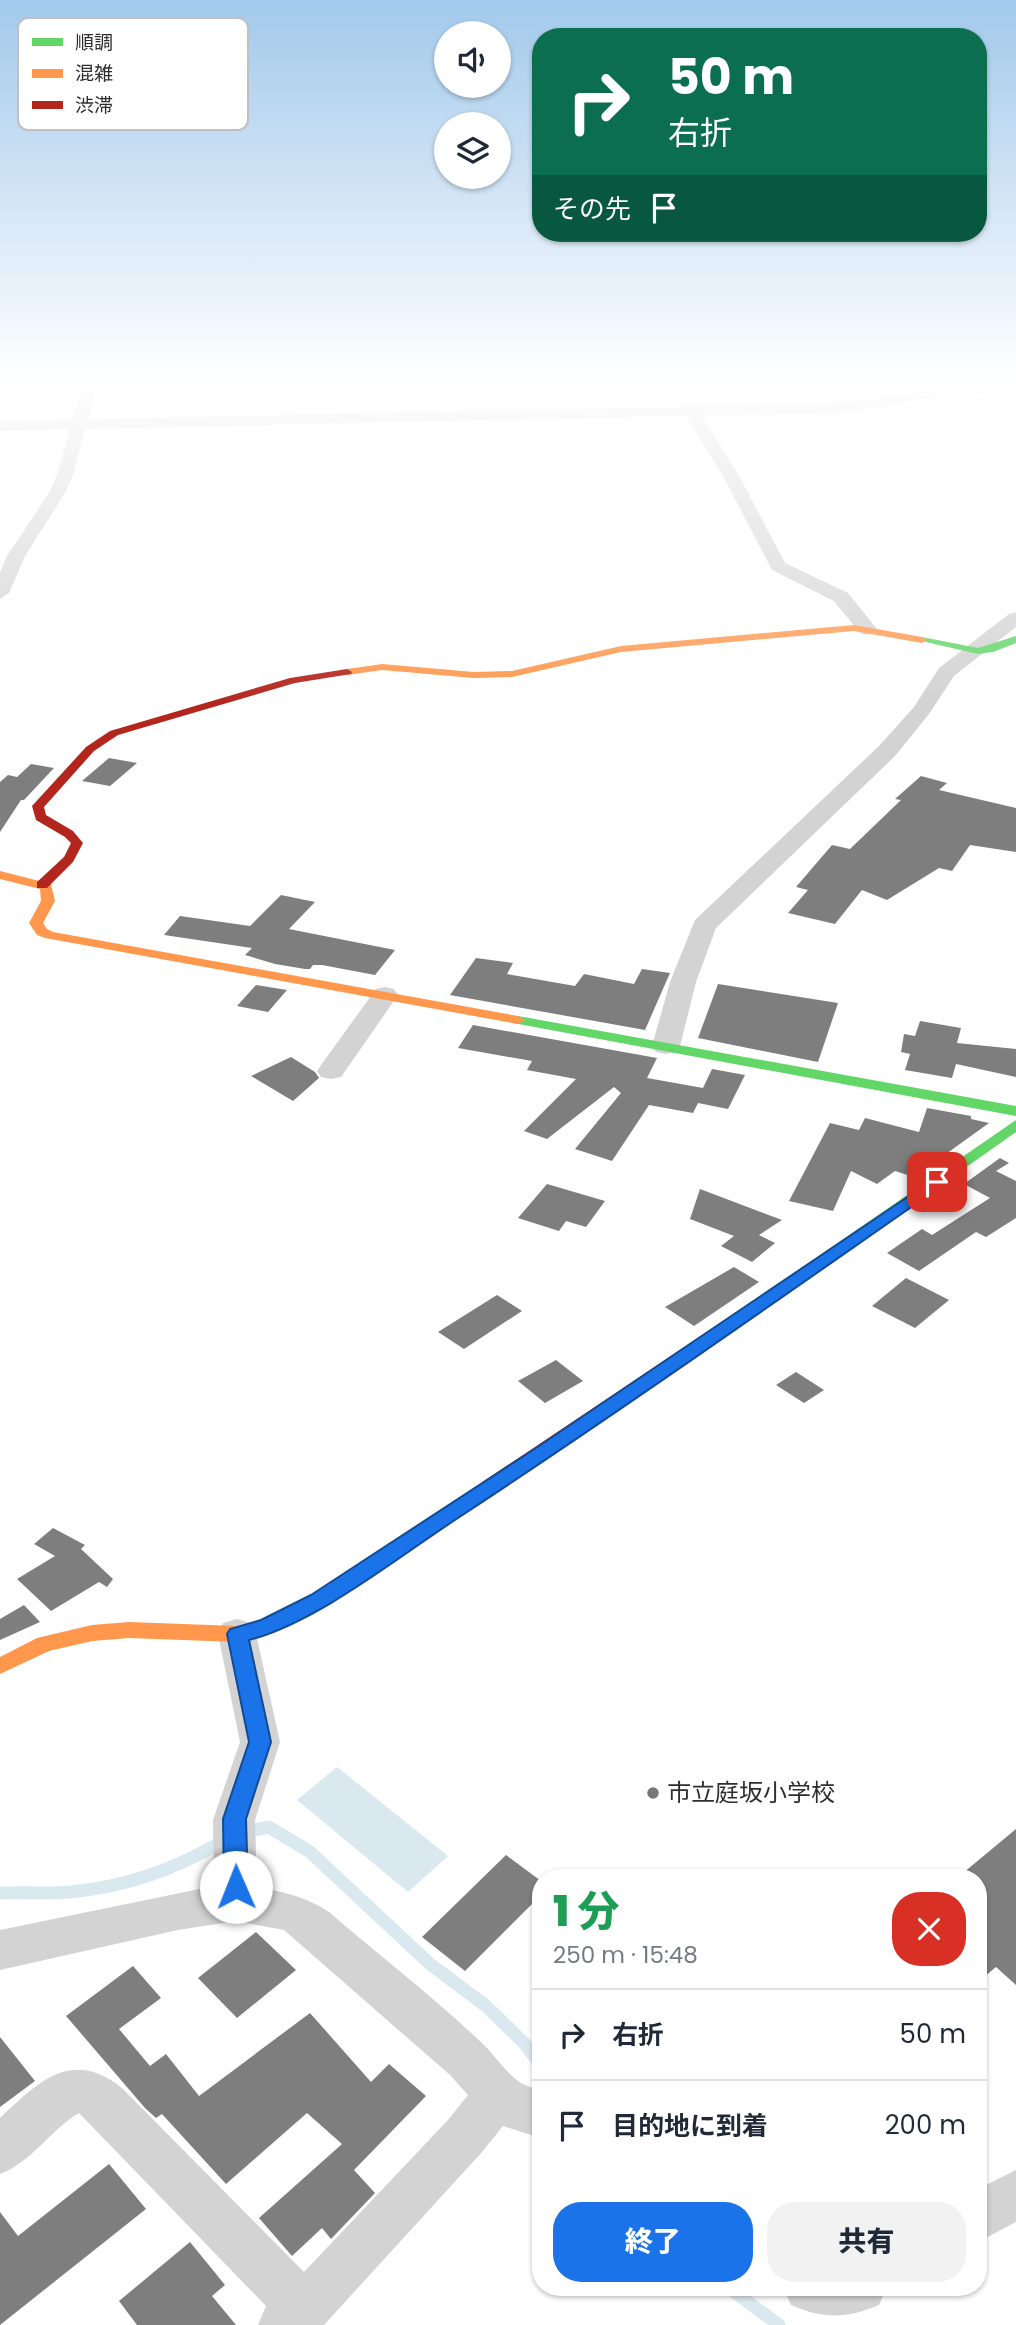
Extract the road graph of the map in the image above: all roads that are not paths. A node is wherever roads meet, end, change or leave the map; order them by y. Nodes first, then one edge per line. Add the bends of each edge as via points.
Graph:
1 (59, 488) edge
2 (737, 488) edge
3 (0, 593) edge
4 (1016, 618) edge
5 (867, 629) junction
6 (1016, 639) edge
7 (971, 651) junction
8 (0, 875) edge
9 (42, 885) junction
10 (385, 995) junction
11 (666, 1046) junction
12 (331, 1071) dead end
13 (1016, 1111) edge
14 (1016, 1125) edge
15 (237, 1634) junction
16 (0, 1666) edge
17 (236, 1887) junction
18 (0, 1951) edge
19 (519, 2103) edge
20 (0, 2151) edge
21 (1016, 2194) edge
22 (987, 2212) edge
23 (294, 2316) edge

1 - 3 street via 16,556
2 - 5 street via 778,566 841,597
4 - 7 street
5 - 7 street
5 - 9 street via 621,649 512,674 391,667 335,672 124,729 90,749 38,806 40,817 76,843 69,859
6 - 7 street via 989,650
7 - 11 street via 946,672 922,710 887,751 704,925
8 - 9 street
9 - 10 street via 50,896 36,921 42,932
10 - 11 street
10 - 12 street
11 - 13 street
14 - 15 street via 543,1452 318,1600 267,1627
15 - 16 street via 92,1633 44,1644
15 - 17 street via 260,1742 234,1819
17 - 18 street via 178,1911
17 - 19 street via 313,1926
19 - 23 street via 465,2136
20 - 23 street via 60,2096 86,2091 105,2104
21 - 22 street

